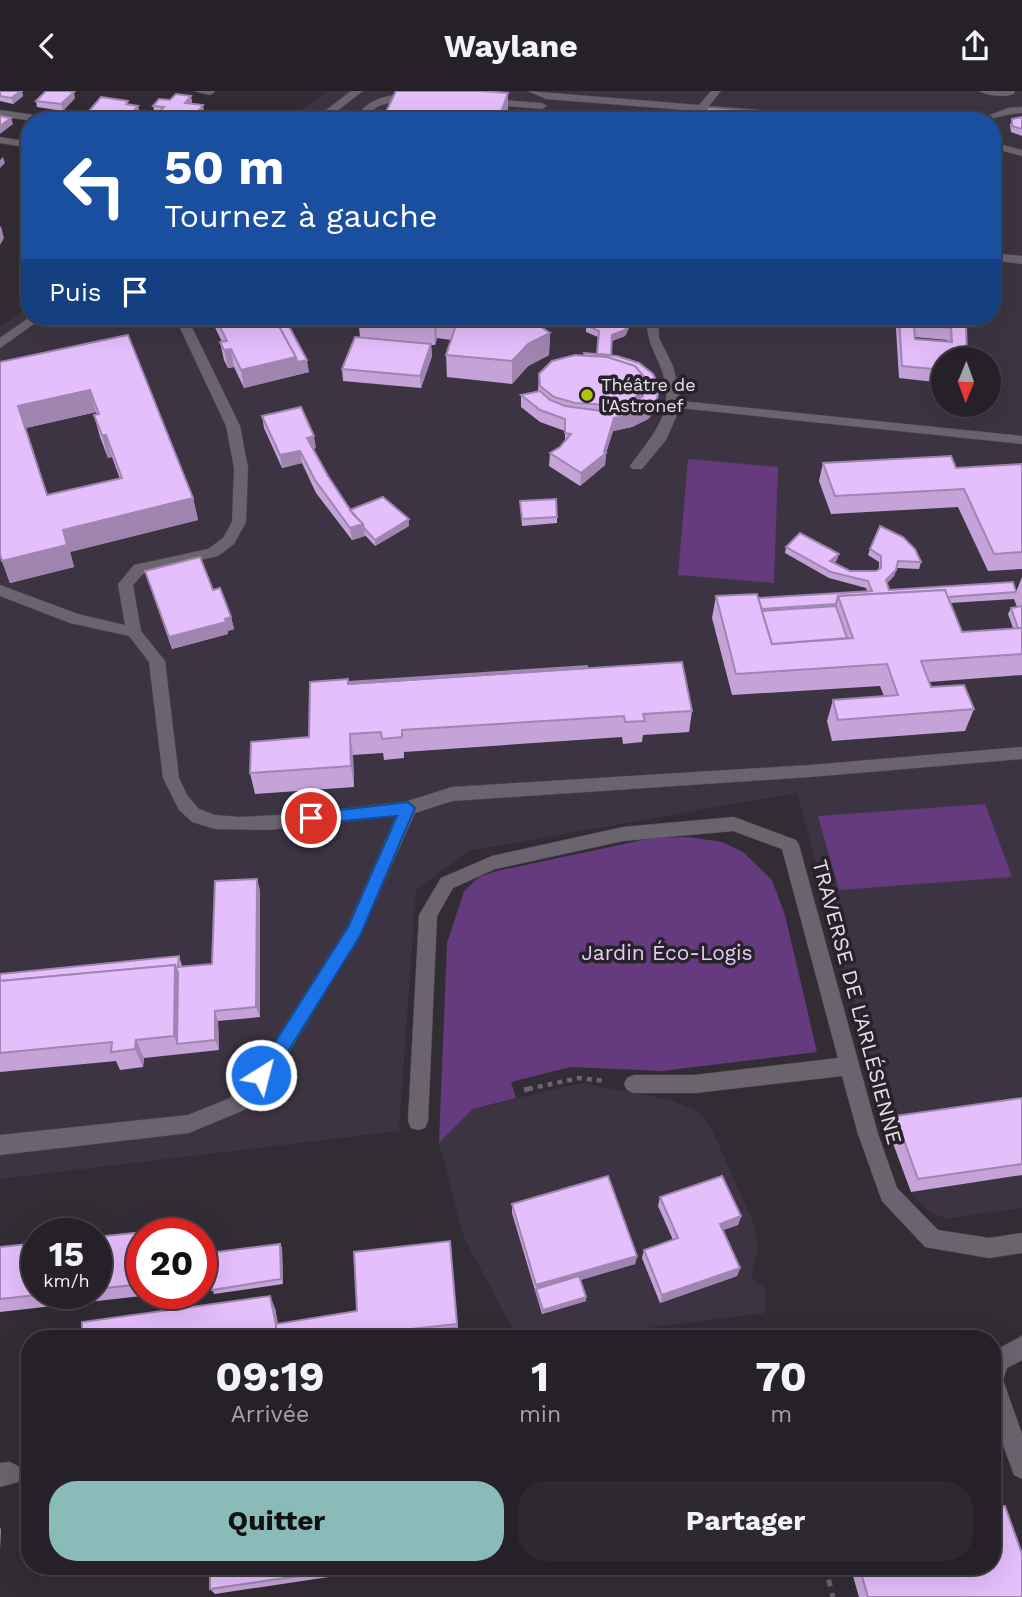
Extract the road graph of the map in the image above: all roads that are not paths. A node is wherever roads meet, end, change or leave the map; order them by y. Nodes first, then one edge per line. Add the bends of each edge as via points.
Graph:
1 (358, 91) edge
2 (533, 91) edge
3 (716, 91) edge
4 (985, 91) edge
5 (1010, 92) edge
6 (422, 97) edge
7 (475, 101) edge
8 (544, 101) junction
9 (702, 109) junction
10 (1017, 110) edge
11 (329, 112) edge
12 (364, 112) edge
13 (539, 112) edge
14 (743, 112) edge
15 (0, 113) edge
16 (21, 116) edge
17 (0, 140) edge
18 (21, 144) edge
19 (1001, 148) edge
20 (1018, 153) edge
21 (1022, 165) edge
22 (1001, 258) edge
23 (1022, 260) edge
24 (25, 326) edge
25 (185, 326) edge
26 (652, 326) edge
27 (0, 344) edge
28 (676, 404) junction
29 (1022, 440) edge
30 (637, 466) dead end
31 (0, 590) edge
32 (135, 632) junction
33 (1022, 753) edge
34 (408, 808) junction
35 (849, 1066) junction
36 (634, 1084) road end
37 (418, 1121) dead end
38 (0, 1145) edge
39 (1022, 1243) edge
40 (1022, 1347) edge
41 (1001, 1359) edge
42 (1001, 1401) edge
43 (1017, 1437) edge
44 (1022, 1467) edge

1 - 11 street
2 - 8 street
3 - 9 street
4 - 5 street
5 - 10 street
6 - 12 street via 386,99
7 - 8 street
8 - 9 street
8 - 13 street
9 - 14 street
15 - 16 street
17 - 18 street
19 - 20 street
20 - 21 street
22 - 23 street
24 - 27 street
25 - 32 street via 233,426 241,468 239,522 229,541 213,553 139,569 124,584
26 - 28 street
28 - 29 street
28 - 30 street via 659,440
31 - 32 street via 75,619
32 - 34 street via 157,661 171,778 178,796 197,817 238,825
33 - 34 street via 452,794
34 - 38 street via 354,931 273,1061 237,1104 189,1124
35 - 36 street via 695,1084
35 - 37 street, TRAVERSE DE L'ARLÉSIENNE via 790,845 734,824 624,834 492,863 447,883 428,915
35 - 39 street, TRAVERSE DE L'ARLÉSIENNE via 889,1194 933,1240 989,1248
40 - 41 street
42 - 43 street
43 - 44 street

